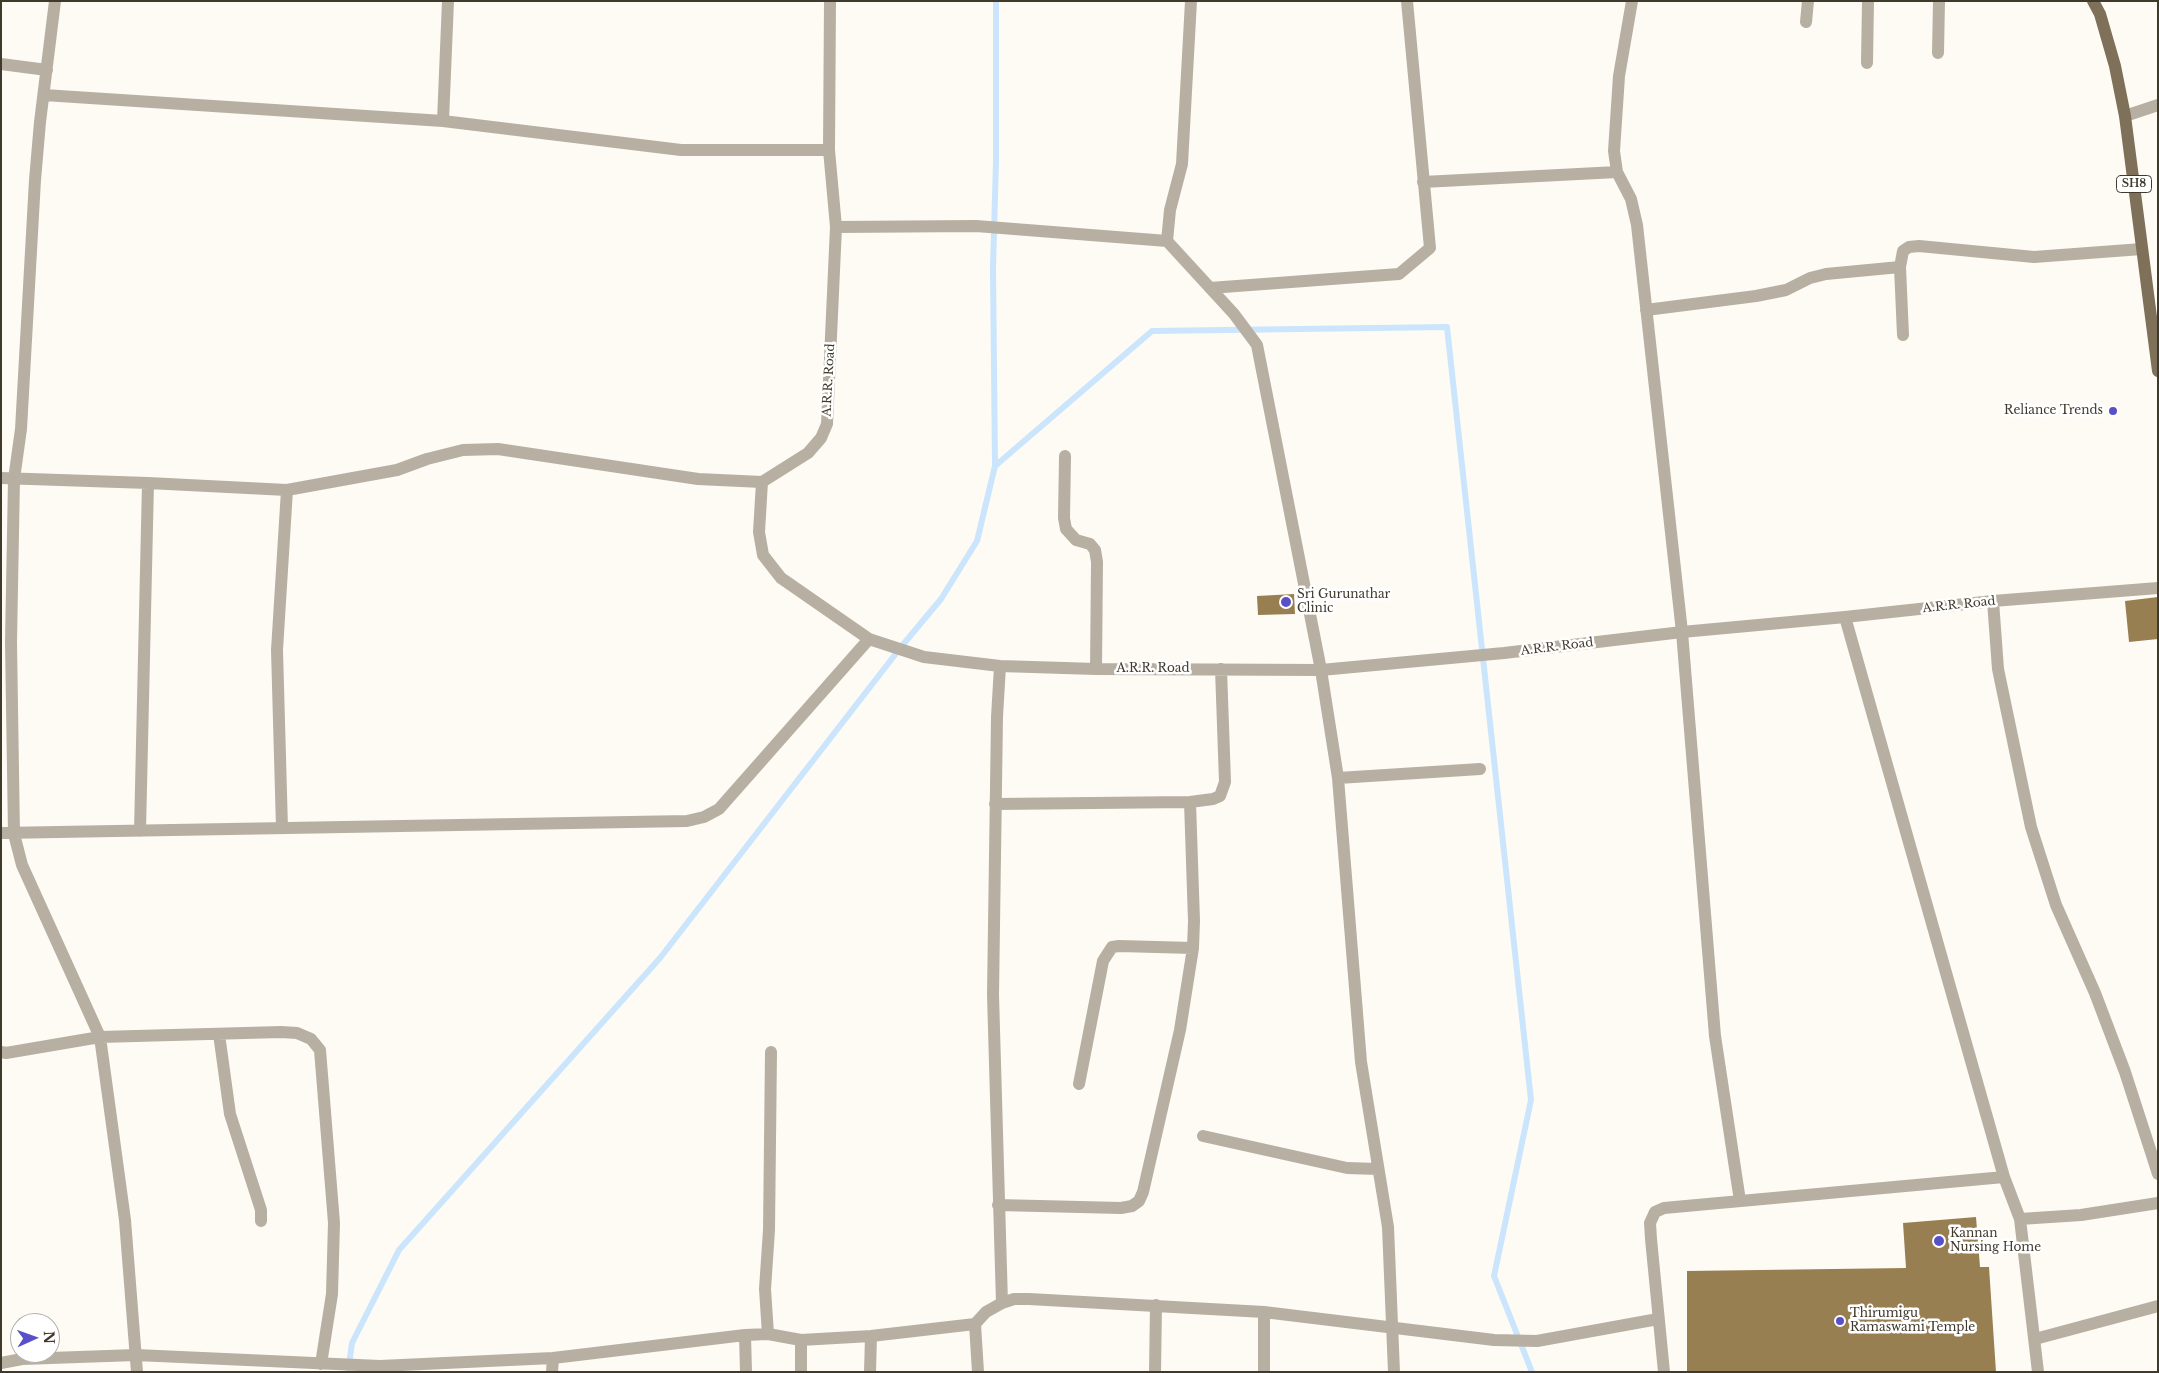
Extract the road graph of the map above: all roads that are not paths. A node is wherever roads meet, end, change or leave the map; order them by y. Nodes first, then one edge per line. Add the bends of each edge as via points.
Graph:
1 (55, 1) edge
2 (448, 1) edge
3 (830, 1) edge
4 (1191, 1) edge
5 (1407, 1) edge
6 (1632, 1) edge
7 (1808, 1) edge
8 (1868, 1) edge
9 (1939, 1) edge
10 (2093, 1) edge
11 (1806, 22) dead end
12 (1938, 53) dead end
13 (1867, 63) dead end
14 (1, 64) edge
15 (47, 70) junction
16 (44, 95) junction
17 (2158, 105) edge
18 (2125, 116) junction
19 (443, 121) junction
20 (829, 150) junction
21 (1617, 172) junction
22 (1423, 182) junction
23 (836, 227) junction
24 (1167, 241) junction
25 (2142, 249) junction
26 (1900, 267) junction
27 (1210, 288) junction
28 (1646, 310) junction
29 (1902, 335) dead end
30 (2158, 371) edge
31 (1065, 456) dead end
32 (8, 479) edge
33 (762, 482) junction
34 (148, 483) junction
35 (287, 490) junction
36 (2158, 588) edge
37 (1993, 601) junction
38 (1845, 618) junction
39 (1682, 632) junction
40 (869, 638) junction
41 (1000, 666) junction
42 (1096, 669) junction
43 (1221, 669) junction
44 (1321, 670) junction
45 (1480, 770) dead end
46 (1338, 778) junction
47 (1190, 802) junction
48 (995, 804) junction
49 (282, 828) junction
50 (140, 831) junction
51 (8, 833) edge
52 (1193, 948) junction
53 (219, 1034) junction
54 (100, 1037) junction
55 (1, 1052) edge
56 (771, 1052) dead end
57 (1079, 1084) dead end
58 (1203, 1136) dead end
59 (1378, 1169) junction
60 (2158, 1174) edge
61 (2004, 1178) junction
62 (1740, 1201) junction
63 (2158, 1203) edge
64 (998, 1206) junction
65 (2020, 1219) junction
66 (261, 1221) dead end
67 (1002, 1303) junction
68 (1156, 1305) junction
69 (2158, 1306) edge
70 (1264, 1312) junction
71 (1658, 1319) junction
72 (975, 1324) junction
73 (1392, 1326) junction
74 (768, 1334) junction
75 (745, 1335) junction
76 (871, 1336) junction
77 (2035, 1339) junction
78 (801, 1340) junction
79 (136, 1355) junction
80 (553, 1358) junction
81 (1, 1363) edge
82 (327, 1364) junction
83 (137, 1372) edge
84 (552, 1372) edge
85 (746, 1372) edge
86 (801, 1372) edge
87 (870, 1372) edge
88 (978, 1372) edge
89 (1155, 1372) edge
90 (1264, 1372) edge
91 (1394, 1372) edge
92 (1664, 1372) edge
93 (2038, 1372) edge

1 - 15 street
2 - 19 street
3 - 20 street, A.R.R. Road
4 - 24 street via 1182,164 1170,210
5 - 22 street
6 - 21 street via 1618,76 1614,151
7 - 11 street
8 - 13 street
9 - 12 street
10 - 18 main road, SH8 via 2115,66
14 - 15 street
15 - 16 street
16 - 19 street
16 - 32 street via 35,180 21,429
17 - 18 street
18 - 25 main road, SH8
19 - 20 street via 681,150
20 - 23 street, A.R.R. Road
21 - 22 street
21 - 28 street via 1631,199 1637,225
22 - 27 street via 1430,248 1399,274
23 - 24 street via 976,226
23 - 33 street, A.R.R. Road via 827,424 821,438 808,453
24 - 27 street
25 - 26 street via 2034,257 1919,246 1903,250
25 - 30 main road, SH8
26 - 28 street via 1826,274 1786,290 1763,295
26 - 29 street
27 - 44 street via 1257,345
28 - 39 street
31 - 42 street via 1066,529 1076,540 1090,544 1095,550
32 - 34 street
32 - 51 street via 11,642
33 - 35 street via 698,480 498,449 463,450 397,470
33 - 40 street, A.R.R. Road via 759,532 763,555 781,578
34 - 35 street
34 - 50 street
35 - 49 street via 278,650
36 - 37 street, A.R.R. Road
37 - 38 street, A.R.R. Road
37 - 60 street via 1998,669 2031,827 2056,905 2096,993
38 - 39 street, A.R.R. Road
38 - 61 street
39 - 44 street, A.R.R. Road
39 - 62 street via 1715,1036
40 - 41 street, A.R.R. Road via 924,657
40 - 49 street via 719,809 704,818 687,821
41 - 42 street, A.R.R. Road
41 - 48 street
42 - 43 street, A.R.R. Road
43 - 44 street, A.R.R. Road
43 - 47 street via 1224,789 1213,799
44 - 46 street
45 - 46 street
46 - 59 street via 1361,1062
47 - 48 street
47 - 52 street
48 - 64 street via 992,995
49 - 50 street
50 - 51 street
51 - 54 street
52 - 57 street via 1112,947 1103,961
52 - 64 street via 1180,1030 1139,1200 1132,1206 1121,1208
53 - 54 street
53 - 66 street via 230,1114 261,1210
53 - 82 street via 297,1033 312,1039 320,1050 334,1223
54 - 55 street
54 - 79 street via 125,1220
56 - 74 street
58 - 59 street via 1348,1168
59 - 73 street via 1388,1227
61 - 62 street
61 - 65 street
62 - 71 street via 1664,1208 1655,1212 1650,1223
63 - 65 street via 2081,1215
64 - 67 street
65 - 77 street
67 - 68 street via 1029,1299
67 - 72 street via 986,1312
68 - 70 street
68 - 89 street
69 - 77 street
70 - 73 street
70 - 90 street
71 - 73 street via 1537,1341 1494,1340
71 - 92 street
72 - 76 street
72 - 88 street
73 - 91 street
74 - 75 street
74 - 78 street
75 - 80 street
75 - 85 street
76 - 78 street
76 - 87 street
77 - 93 street
78 - 86 street
79 - 81 street via 22,1359
79 - 82 street
79 - 83 street
80 - 82 street via 380,1366
80 - 84 street

